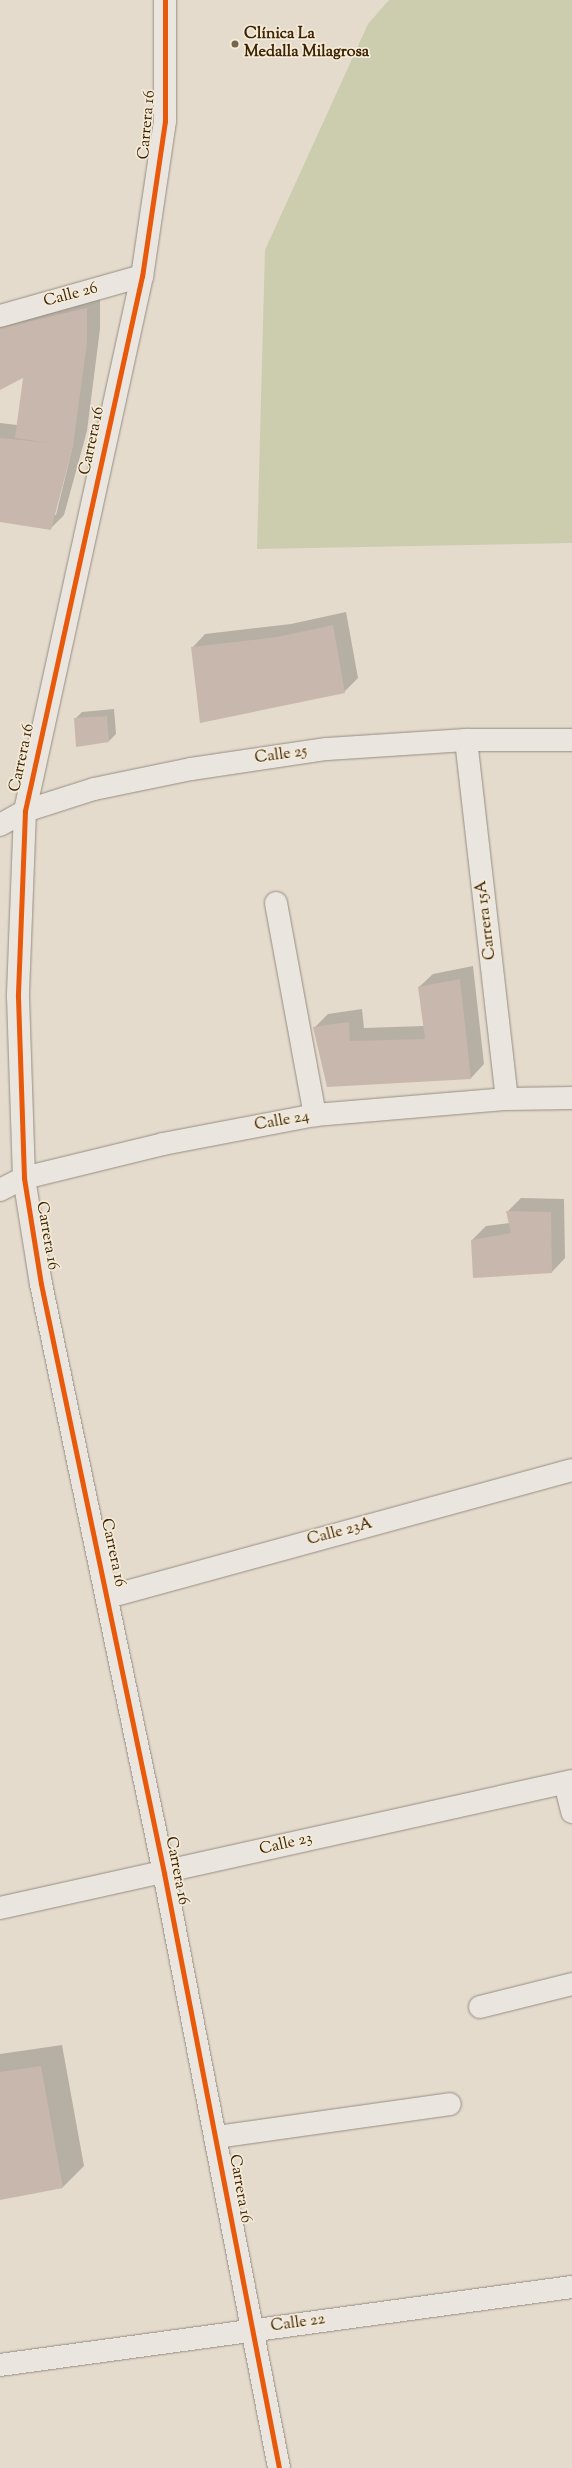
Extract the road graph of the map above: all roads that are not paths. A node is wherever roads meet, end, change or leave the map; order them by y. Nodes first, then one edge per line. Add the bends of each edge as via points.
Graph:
1 (165, 0) edge
2 (142, 276) junction
3 (0, 316) edge
4 (466, 740) junction
5 (572, 740) edge
6 (24, 811) junction
7 (0, 825) edge
8 (276, 903) dead end
9 (572, 1098) edge
10 (507, 1099) junction
11 (315, 1116) junction
12 (24, 1178) junction
13 (0, 1190) edge
14 (572, 1470) edge
15 (108, 1597) junction
16 (569, 1782) edge
17 (572, 1812) edge
18 (164, 1873) junction
19 (0, 1908) edge
20 (572, 1984) edge
21 (480, 2007) dead end
22 (450, 2104) dead end
23 (216, 2137) junction
24 (572, 2287) edge
25 (252, 2331) junction
26 (0, 2365) edge
27 (279, 2468) edge

1 - 2 street, Carrera 16 via 165,121
2 - 3 street, Calle 26
2 - 6 street, Carrera 16
4 - 5 street, Calle 25
4 - 6 street, Calle 25 via 327,749 191,769 94,789
4 - 10 street, Carrera 15A
6 - 7 street, Calle 25
6 - 12 street, Carrera 16 via 18,997
8 - 11 street
9 - 10 street, Calle 24
10 - 11 street, Calle 24
11 - 12 street, Calle 24 via 163,1144
12 - 13 street, Calle 24
12 - 15 street, Carrera 16 via 38,1270
14 - 15 street, Calle 23A
15 - 18 street, Carrera 16
16 - 17 street
16 - 18 street, Calle 23
18 - 19 street, Calle 23
18 - 23 street, Carrera 16
20 - 21 street
22 - 23 street
23 - 25 street, Carrera 16
24 - 25 street, Calle 22
25 - 26 street, Calle 22
25 - 27 street, Carrera 16

